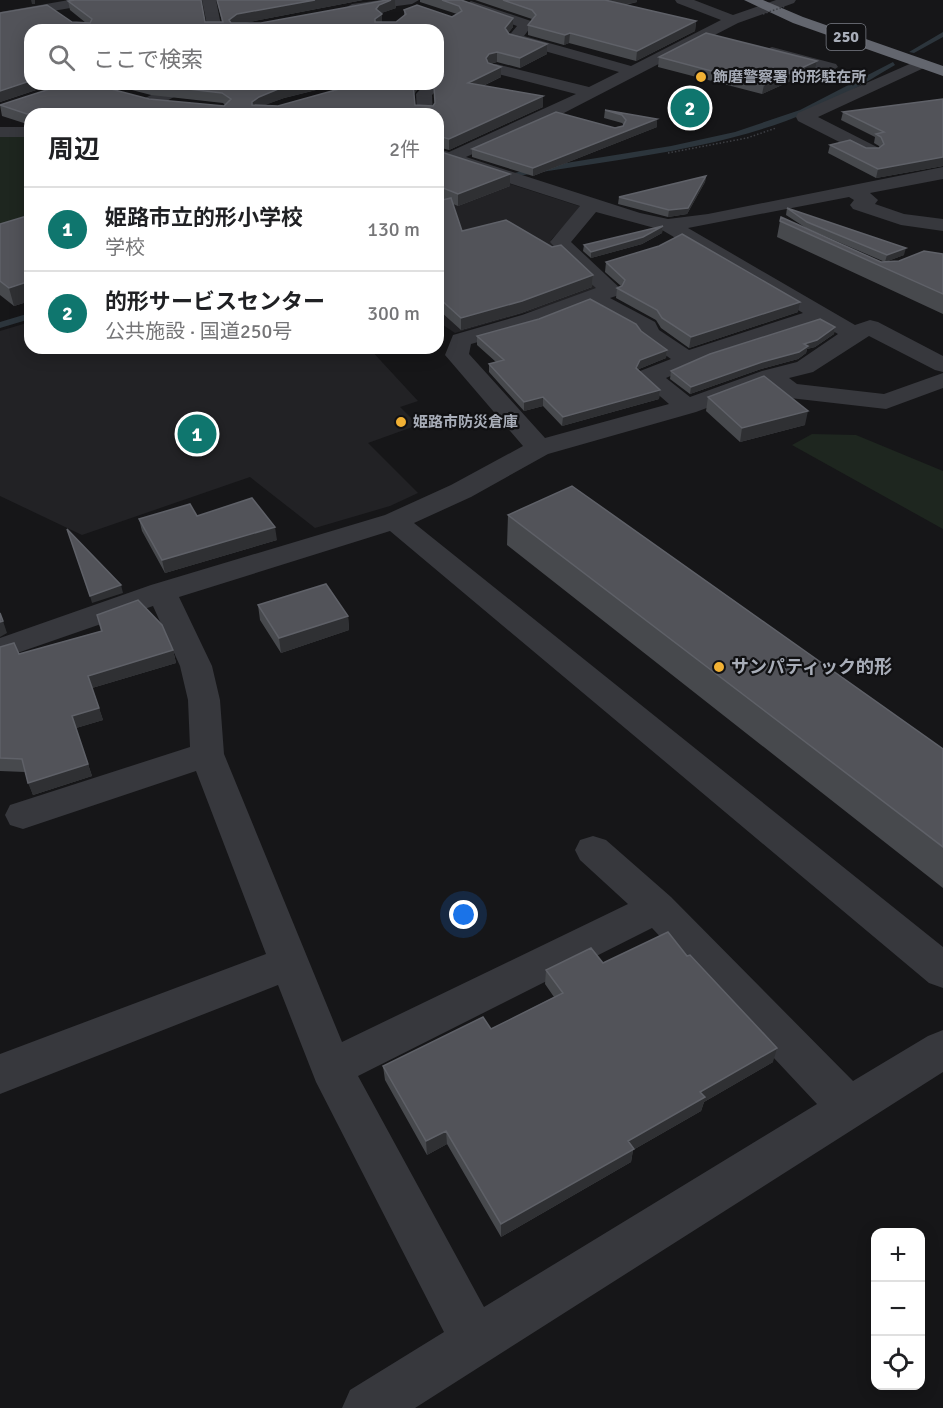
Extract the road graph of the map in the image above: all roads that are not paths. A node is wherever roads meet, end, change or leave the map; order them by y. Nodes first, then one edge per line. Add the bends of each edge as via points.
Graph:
1 (94, 0) edge
2 (208, 0) edge
3 (682, 0) edge
4 (751, 0) edge
5 (46, 3) edge
6 (787, 3) edge
7 (411, 4) edge
8 (467, 4) edge
9 (339, 11) edge
10 (766, 11) junction
11 (0, 16) edge
12 (68, 18) edge
13 (386, 18) edge
14 (734, 20) junction
15 (214, 24) edge
16 (704, 35) junction
17 (726, 41) edge
18 (761, 50) edge
19 (921, 64) junction
20 (830, 67) dead end
21 (496, 69) edge
22 (633, 71) junction
23 (943, 71) edge
24 (175, 90) edge
25 (428, 90) edge
26 (589, 92) junction
27 (131, 97) edge
28 (151, 102) junction
29 (187, 106) edge
30 (424, 108) edge
31 (554, 111) junction
32 (574, 117) edge
33 (0, 132) edge
34 (24, 132) edge
35 (871, 151) edge
36 (444, 156) edge
37 (943, 172) edge
38 (852, 191) junction
39 (592, 204) junction
40 (756, 210) junction
41 (943, 225) edge
42 (787, 228) dead end
43 (670, 234) junction
44 (593, 298) junction
45 (821, 315) junction
46 (854, 334) junction
47 (688, 360) junction
48 (943, 365) edge
49 (771, 376) junction
50 (943, 380) edge
51 (687, 407) junction
52 (539, 448) junction
53 (395, 521) junction
54 (162, 592) junction
55 (0, 649) edge
56 (207, 754) junction
57 (23, 815) dead end
58 (593, 850) dead end
59 (657, 908) junction
60 (289, 963) junction
61 (943, 971) edge
62 (943, 1049) edge
63 (331, 1068) junction
64 (0, 1074) edge
65 (848, 1106) junction
66 (476, 1342) junction
67 (368, 1408) edge

1 - 5 street
2 - 15 street
3 - 14 street
4 - 10 highway, 250
5 - 11 street
5 - 12 street
6 - 10 street
7 - 9 street via 392,1
7 - 13 street
8 - 22 street via 525,24 514,38
10 - 14 street
10 - 19 highway, 250
14 - 16 street
16 - 17 street
16 - 22 street
18 - 20 street
19 - 23 highway, 250
19 - 35 street via 804,117
21 - 26 street
22 - 26 street
24 - 28 street
25 - 30 street via 424,94
26 - 31 street
27 - 28 street
28 - 29 street
31 - 32 street
31 - 36 street
33 - 34 street
36 - 39 street
37 - 38 street
38 - 40 street
38 - 41 street via 868,200 860,205 901,219
39 - 43 street
39 - 44 street via 560,242 596,266 611,290
40 - 42 street
40 - 43 street
43 - 45 street
44 - 47 street via 647,327 649,333
44 - 52 street via 461,340 457,355
45 - 46 street
45 - 47 street
46 - 48 street via 870,327
46 - 49 street via 805,367
47 - 51 street via 649,376
49 - 50 street via 790,391 886,402
49 - 51 street
51 - 52 street
52 - 53 street via 461,491
53 - 54 street
53 - 61 street
54 - 55 street
54 - 56 street via 196,666 204,700
56 - 57 street
56 - 60 street
58 - 59 street
59 - 63 street
59 - 65 street
60 - 63 street
60 - 64 street
62 - 65 street
63 - 66 street
65 - 66 street
66 - 67 street

